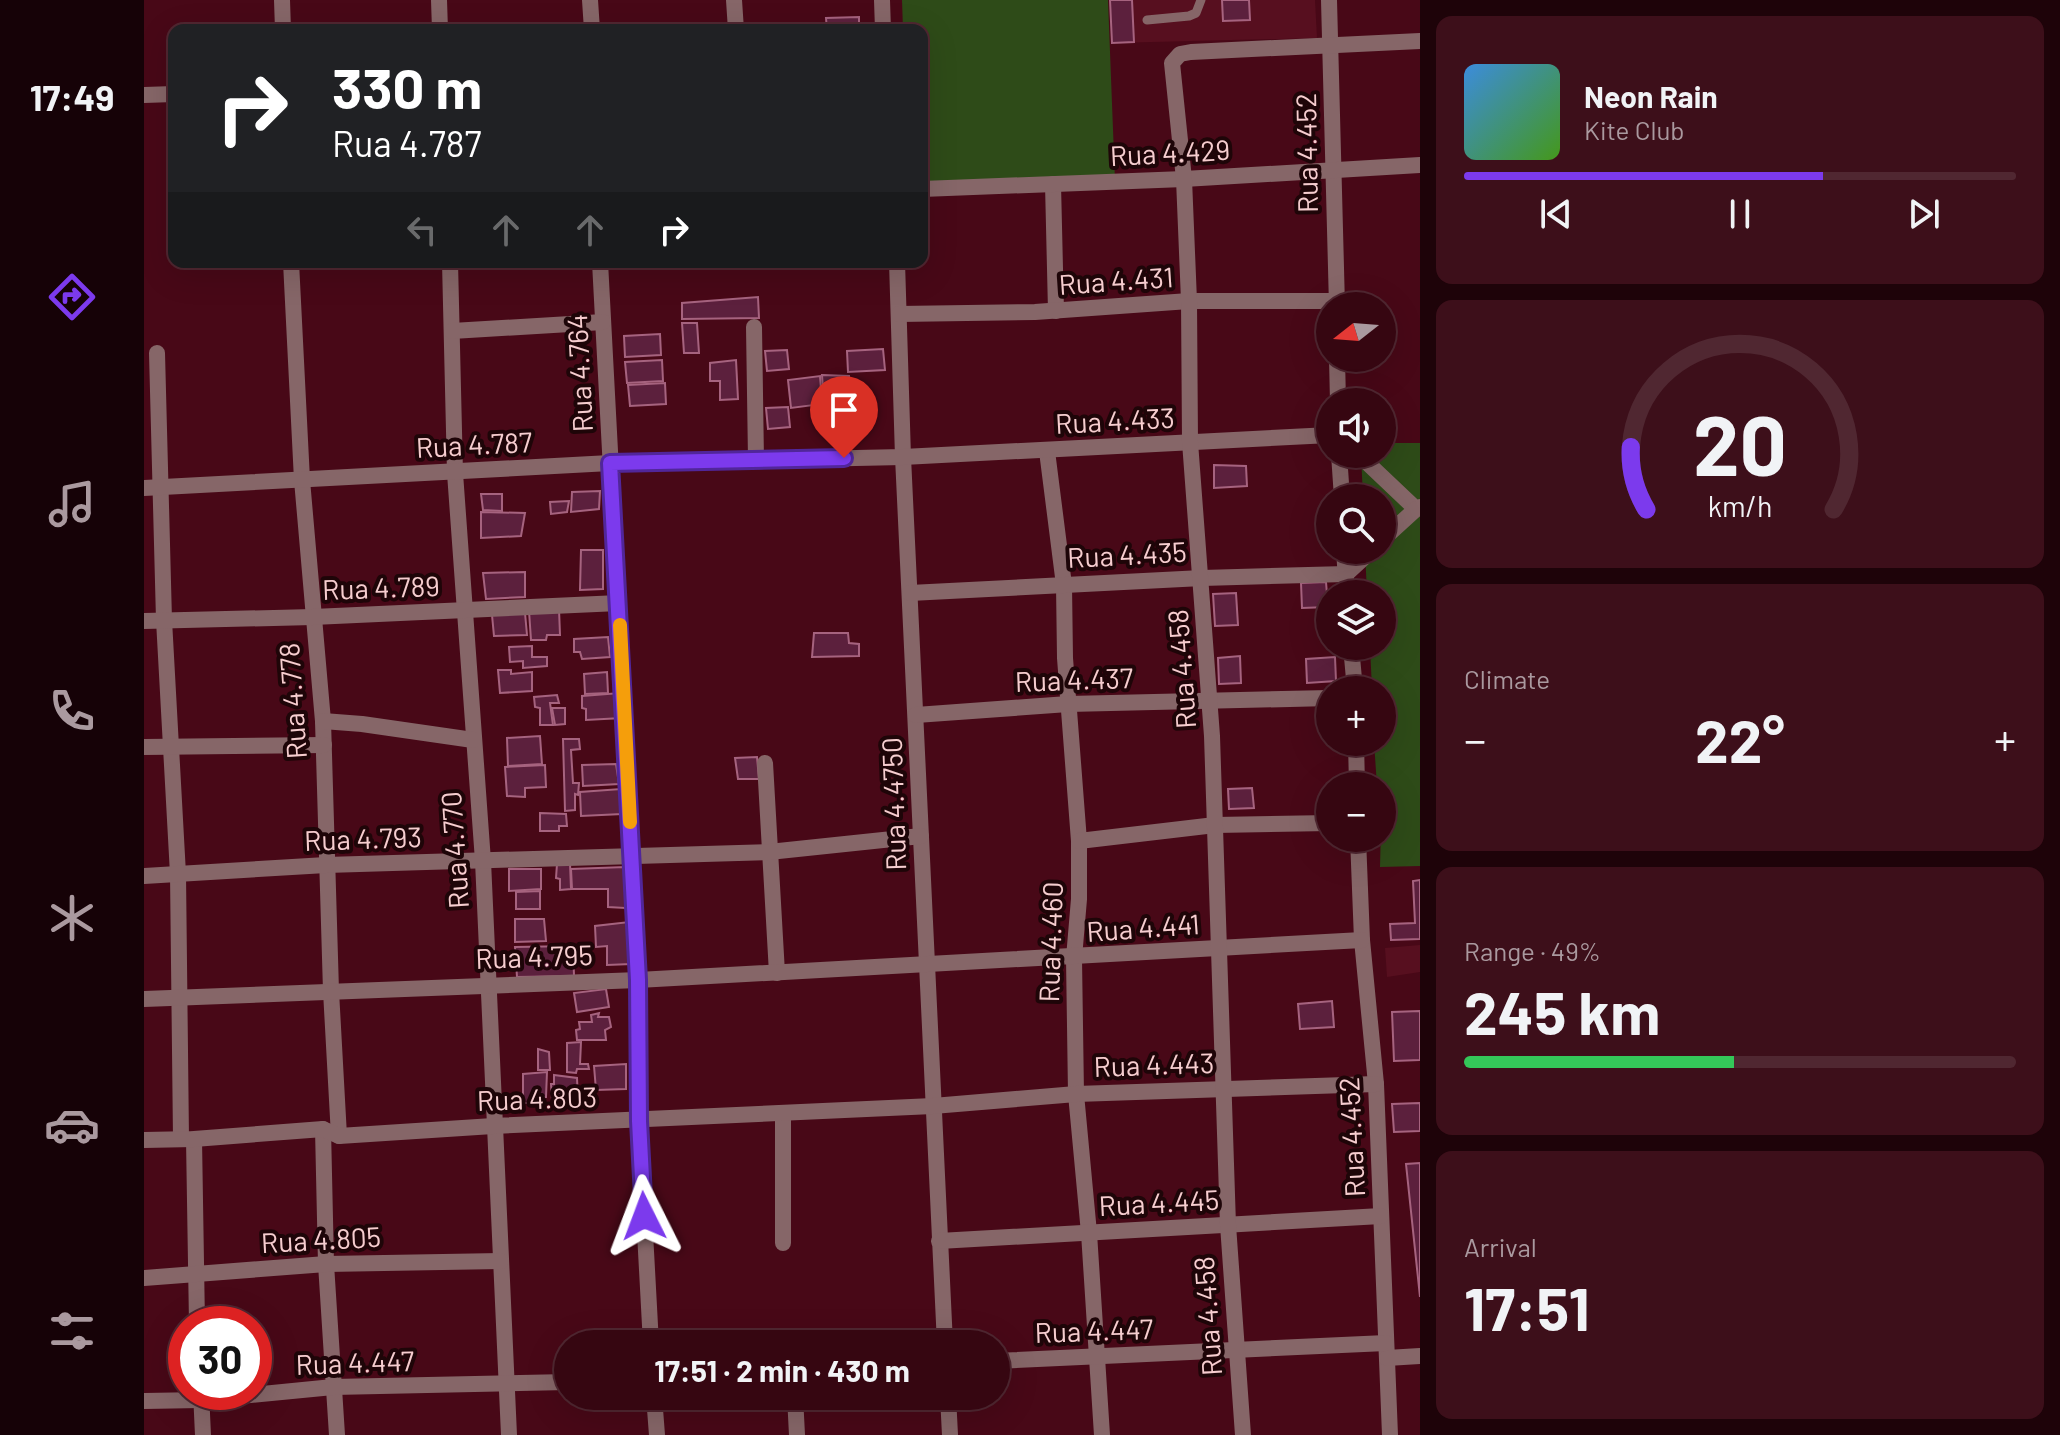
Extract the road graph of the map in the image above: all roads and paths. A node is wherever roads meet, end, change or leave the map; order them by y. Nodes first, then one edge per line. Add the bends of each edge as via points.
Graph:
1 (282, 0) edge
2 (439, 0) edge
3 (590, 0) edge
4 (734, 0) edge
5 (882, 0) edge
6 (1201, 0) edge
7 (1329, 0) edge
8 (1147, 20) dead end
9 (283, 24) edge
10 (440, 24) edge
11 (592, 24) edge
12 (736, 24) edge
13 (883, 24) edge
14 (1420, 41) edge
15 (1331, 47) junction
16 (168, 94) edge
17 (144, 95) edge
18 (1420, 165) edge
19 (1332, 171) junction
20 (1184, 179) junction
21 (1053, 184) junction
22 (928, 189) edge
23 (291, 268) edge
24 (450, 268) edge
25 (600, 268) edge
26 (897, 268) edge
27 (1337, 292) edge
28 (1189, 301) junction
29 (1316, 303) edge
30 (1056, 311) junction
31 (899, 314) junction
32 (603, 322) junction
33 (754, 327) dead end
34 (452, 331) junction
35 (157, 353) dead end
36 (1316, 436) edge
37 (1190, 442) junction
38 (1047, 451) junction
39 (903, 457) junction
40 (756, 460) junction
41 (610, 463) junction
42 (1374, 468) edge
43 (455, 473) junction
44 (302, 480) junction
45 (151, 488) edge
46 (1418, 508) edge
47 (1396, 528) edge
48 (1345, 564) edge
49 (1357, 564) edge
50 (1346, 574) junction
51 (1202, 578) junction
52 (1346, 580) edge
53 (1064, 585) junction
54 (910, 593) junction
55 (619, 603) junction
56 (464, 611) junction
57 (313, 617) junction
58 (164, 620) junction
59 (144, 621) edge
60 (1316, 698) edge
61 (1209, 702) junction
62 (1068, 704) junction
63 (916, 715) junction
64 (323, 721) junction
65 (473, 740) junction
66 (170, 745) junction
67 (324, 745) junction
68 (144, 747) edge
69 (765, 763) dead end
70 (1316, 823) edge
71 (1215, 825) junction
72 (921, 836) junction
73 (1079, 841) junction
74 (769, 852) junction
75 (1359, 852) edge
76 (632, 857) junction
77 (483, 861) junction
78 (326, 865) junction
79 (178, 874) junction
80 (144, 876) edge
81 (1362, 940) junction
82 (1219, 949) junction
83 (1074, 958) junction
84 (926, 965) junction
85 (777, 973) junction
86 (638, 980) junction
87 (487, 985) junction
88 (331, 991) junction
89 (181, 997) junction
90 (144, 999) edge
91 (1376, 1084) junction
92 (1224, 1089) junction
93 (1076, 1094) junction
94 (933, 1106) junction
95 (783, 1114) junction
96 (639, 1121) junction
97 (493, 1126) junction
98 (323, 1129) junction
99 (339, 1136) junction
100 (187, 1139) junction
101 (144, 1140) edge
102 (1381, 1216) junction
103 (1228, 1225) junction
104 (1089, 1233) junction
105 (939, 1241) junction
106 (783, 1243) dead end
107 (501, 1261) junction
108 (326, 1264) junction
109 (195, 1275) junction
110 (144, 1278) edge
111 (196, 1306) edge
112 (650, 1330) edge
113 (944, 1330) edge
114 (1387, 1350) junction
115 (1238, 1351) junction
116 (1098, 1356) junction
117 (1420, 1356) edge
118 (1010, 1360) edge
119 (554, 1382) edge
120 (507, 1384) junction
121 (333, 1387) junction
122 (272, 1391) edge
123 (168, 1399) edge
124 (144, 1401) edge
125 (202, 1410) edge
126 (655, 1410) edge
127 (796, 1410) edge
128 (949, 1410) edge
129 (203, 1435) edge
130 (337, 1435) edge
131 (509, 1435) edge
132 (657, 1435) edge
133 (797, 1435) edge
134 (950, 1435) edge
135 (1102, 1435) edge
136 (1243, 1435) edge
137 (1390, 1435) edge

1 - 9 street
2 - 10 street
3 - 11 street
4 - 12 street
5 - 13 street
6 - 8 lane via 1189,16
7 - 15 street, Rua 4.452
14 - 15 street, Rua 4.458
15 - 19 street, Rua 4.452
15 - 20 street, Rua 4.458 via 1180,54 1172,63
16 - 17 street
18 - 19 street, Rua 4.429
19 - 20 street, Rua 4.429
19 - 27 street, Rua 4.452
20 - 21 street, Rua 4.429
20 - 28 street, Rua 4.458
21 - 22 street, Rua 4.429
21 - 30 street
23 - 44 street, Rua 4.778
24 - 34 street, Rua 4.770
25 - 32 street, Rua 4.764
26 - 31 street, Rua 4.4750
28 - 29 street, Rua 4.431
28 - 30 street, Rua 4.431
28 - 37 street, Rua 4.458
30 - 31 street, Rua 4.431
31 - 39 street, Rua 4.4750
32 - 34 street
32 - 41 street, Rua 4.764
33 - 40 street
34 - 43 street, Rua 4.770
35 - 45 street
36 - 37 street, Rua 4.433
37 - 38 street, Rua 4.433
37 - 51 street, Rua 4.458
38 - 39 street, Rua 4.433
38 - 53 street, Rua 4.460
39 - 40 street, Rua 4.787
39 - 54 street, Rua 4.4750
40 - 41 street, Rua 4.787
41 - 43 street, Rua 4.787
41 - 55 street, Rua 4.764
42 - 46 street
43 - 44 street, Rua 4.787
43 - 56 street, Rua 4.770
44 - 45 street, Rua 4.787
44 - 57 street, Rua 4.778
45 - 58 street
46 - 47 street
48 - 50 street
49 - 50 street
50 - 51 street, Rua 4.435
50 - 52 street
51 - 53 street, Rua 4.435
51 - 61 street, Rua 4.458
53 - 54 street, Rua 4.435
53 - 62 street, Rua 4.460
54 - 63 street, Rua 4.4750
55 - 56 street, Rua 4.789
55 - 76 street, Rua 4.764
56 - 57 street, Rua 4.789
56 - 65 street, Rua 4.770
57 - 58 street, Rua 4.789
57 - 64 street, Rua 4.778
58 - 59 street, Rua 4.789
58 - 66 street
60 - 61 street, Rua 4.437
61 - 62 street, Rua 4.437
61 - 71 street, Rua 4.458
62 - 63 street, Rua 4.437
62 - 73 street, Rua 4.460
63 - 72 street, Rua 4.4750
64 - 65 street
64 - 67 street, Rua 4.778
65 - 77 street, Rua 4.770
66 - 67 street
66 - 68 street
66 - 79 street
67 - 78 street, Rua 4.778
69 - 74 street
70 - 71 street
71 - 73 street
71 - 82 street, Rua 4.458
72 - 74 street, Rua 4.793
72 - 84 street, Rua 4.4750
73 - 83 street, Rua 4.460
74 - 76 street, Rua 4.793
74 - 85 street
75 - 81 street, Rua 4.452
76 - 77 street, Rua 4.793
76 - 86 street, Rua 4.764
77 - 78 street, Rua 4.793
77 - 87 street, Rua 4.770
78 - 79 street, Rua 4.793
78 - 88 street, Rua 4.778
79 - 80 street, Rua 4.793
79 - 89 street
81 - 82 street, Rua 4.441
81 - 91 street, Rua 4.452
82 - 83 street, Rua 4.441
82 - 92 street, Rua 4.458
83 - 84 street, Rua 4.441
83 - 93 street, Rua 4.460
84 - 85 street, Rua 4.795
84 - 94 street, Rua 4.4750
85 - 86 street, Rua 4.795
86 - 87 street, Rua 4.795
86 - 96 street, Rua 4.764
87 - 88 street, Rua 4.795
87 - 97 street, Rua 4.770
88 - 89 street, Rua 4.795
88 - 99 street, Rua 4.778
89 - 90 street, Rua 4.795
89 - 100 street
91 - 92 street, Rua 4.443
91 - 102 street, Rua 4.452
92 - 93 street, Rua 4.443
92 - 103 street, Rua 4.458
93 - 94 street, Rua 4.443
93 - 104 street, Rua 4.460
94 - 95 street, Rua 4.803
94 - 105 street, Rua 4.4750
95 - 96 street, Rua 4.803
95 - 106 street
96 - 97 street, Rua 4.803
96 - 112 street, Rua 4.764
97 - 99 street, Rua 4.803
97 - 107 street, Rua 4.770
98 - 99 street, Rua 4.803
98 - 100 street, Rua 4.803
98 - 108 street
100 - 101 street, Rua 4.803
100 - 109 street
102 - 103 street, Rua 4.445
102 - 114 street, Rua 4.452
103 - 104 street, Rua 4.445
103 - 115 street, Rua 4.458
104 - 105 street, Rua 4.445
104 - 116 street, Rua 4.460
105 - 113 street, Rua 4.4750
107 - 108 street, Rua 4.805
107 - 120 street, Rua 4.770
108 - 109 street, Rua 4.805
108 - 121 street
109 - 110 street, Rua 4.805
109 - 111 street
114 - 115 street, Rua 4.447
114 - 117 street, Rua 4.447
114 - 137 street, Rua 4.452
115 - 116 street, Rua 4.447
115 - 136 street, Rua 4.458
116 - 118 street, Rua 4.447
116 - 135 street, Rua 4.460
119 - 120 street, Rua 4.447
120 - 121 street, Rua 4.447
120 - 131 street, Rua 4.770
121 - 122 street, Rua 4.447
121 - 130 street
123 - 124 street, Rua 4.447
125 - 129 street
126 - 132 street
127 - 133 street
128 - 134 street

